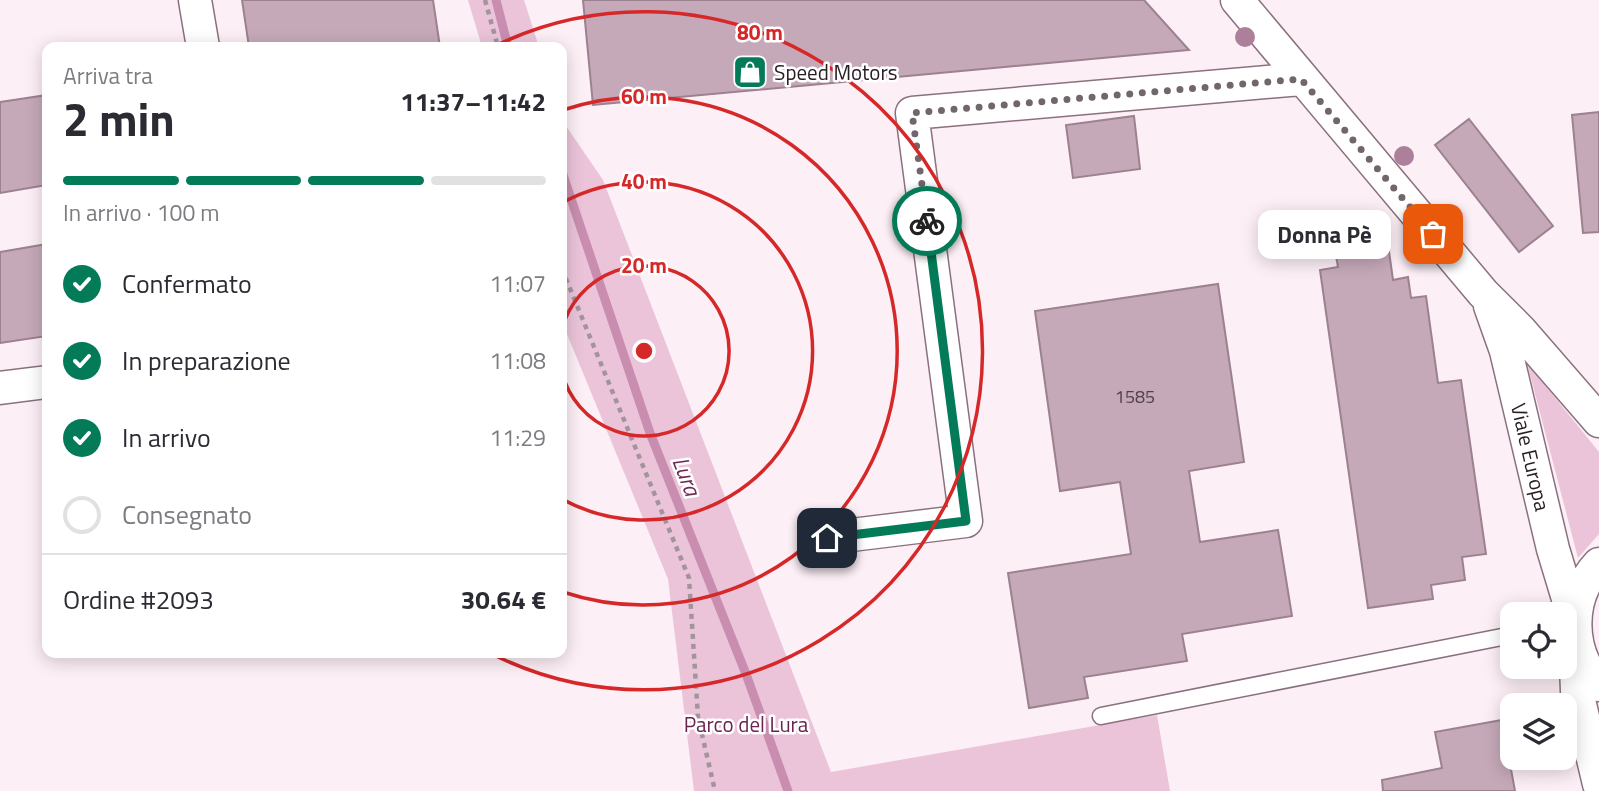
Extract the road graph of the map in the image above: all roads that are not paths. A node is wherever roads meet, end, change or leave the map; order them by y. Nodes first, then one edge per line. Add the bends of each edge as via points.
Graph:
1 (195, 0) edge
2 (1237, 0) edge
3 (202, 42) edge
4 (1301, 79) junction
5 (1483, 293) junction
6 (42, 383) edge
7 (0, 388) edge
8 (1599, 421) edge
9 (827, 538) dead end
10 (1599, 564) edge
11 (1566, 602) edge
12 (1577, 608) edge
13 (1500, 637) edge
14 (1577, 642) edge
15 (1576, 679) edge
16 (1599, 685) edge
17 (1101, 716) dead end
18 (1599, 785) edge

1 - 3 street
2 - 4 street
4 - 5 street
4 - 9 street via 912,113 966,521
5 - 8 street
5 - 11 street, Viale Europa via 1506,351
6 - 7 street
10 - 12 street, Viale Europa via 1582,588
13 - 17 lane
14 - 16 street, Viale Europa
15 - 18 street, Viale Europa

